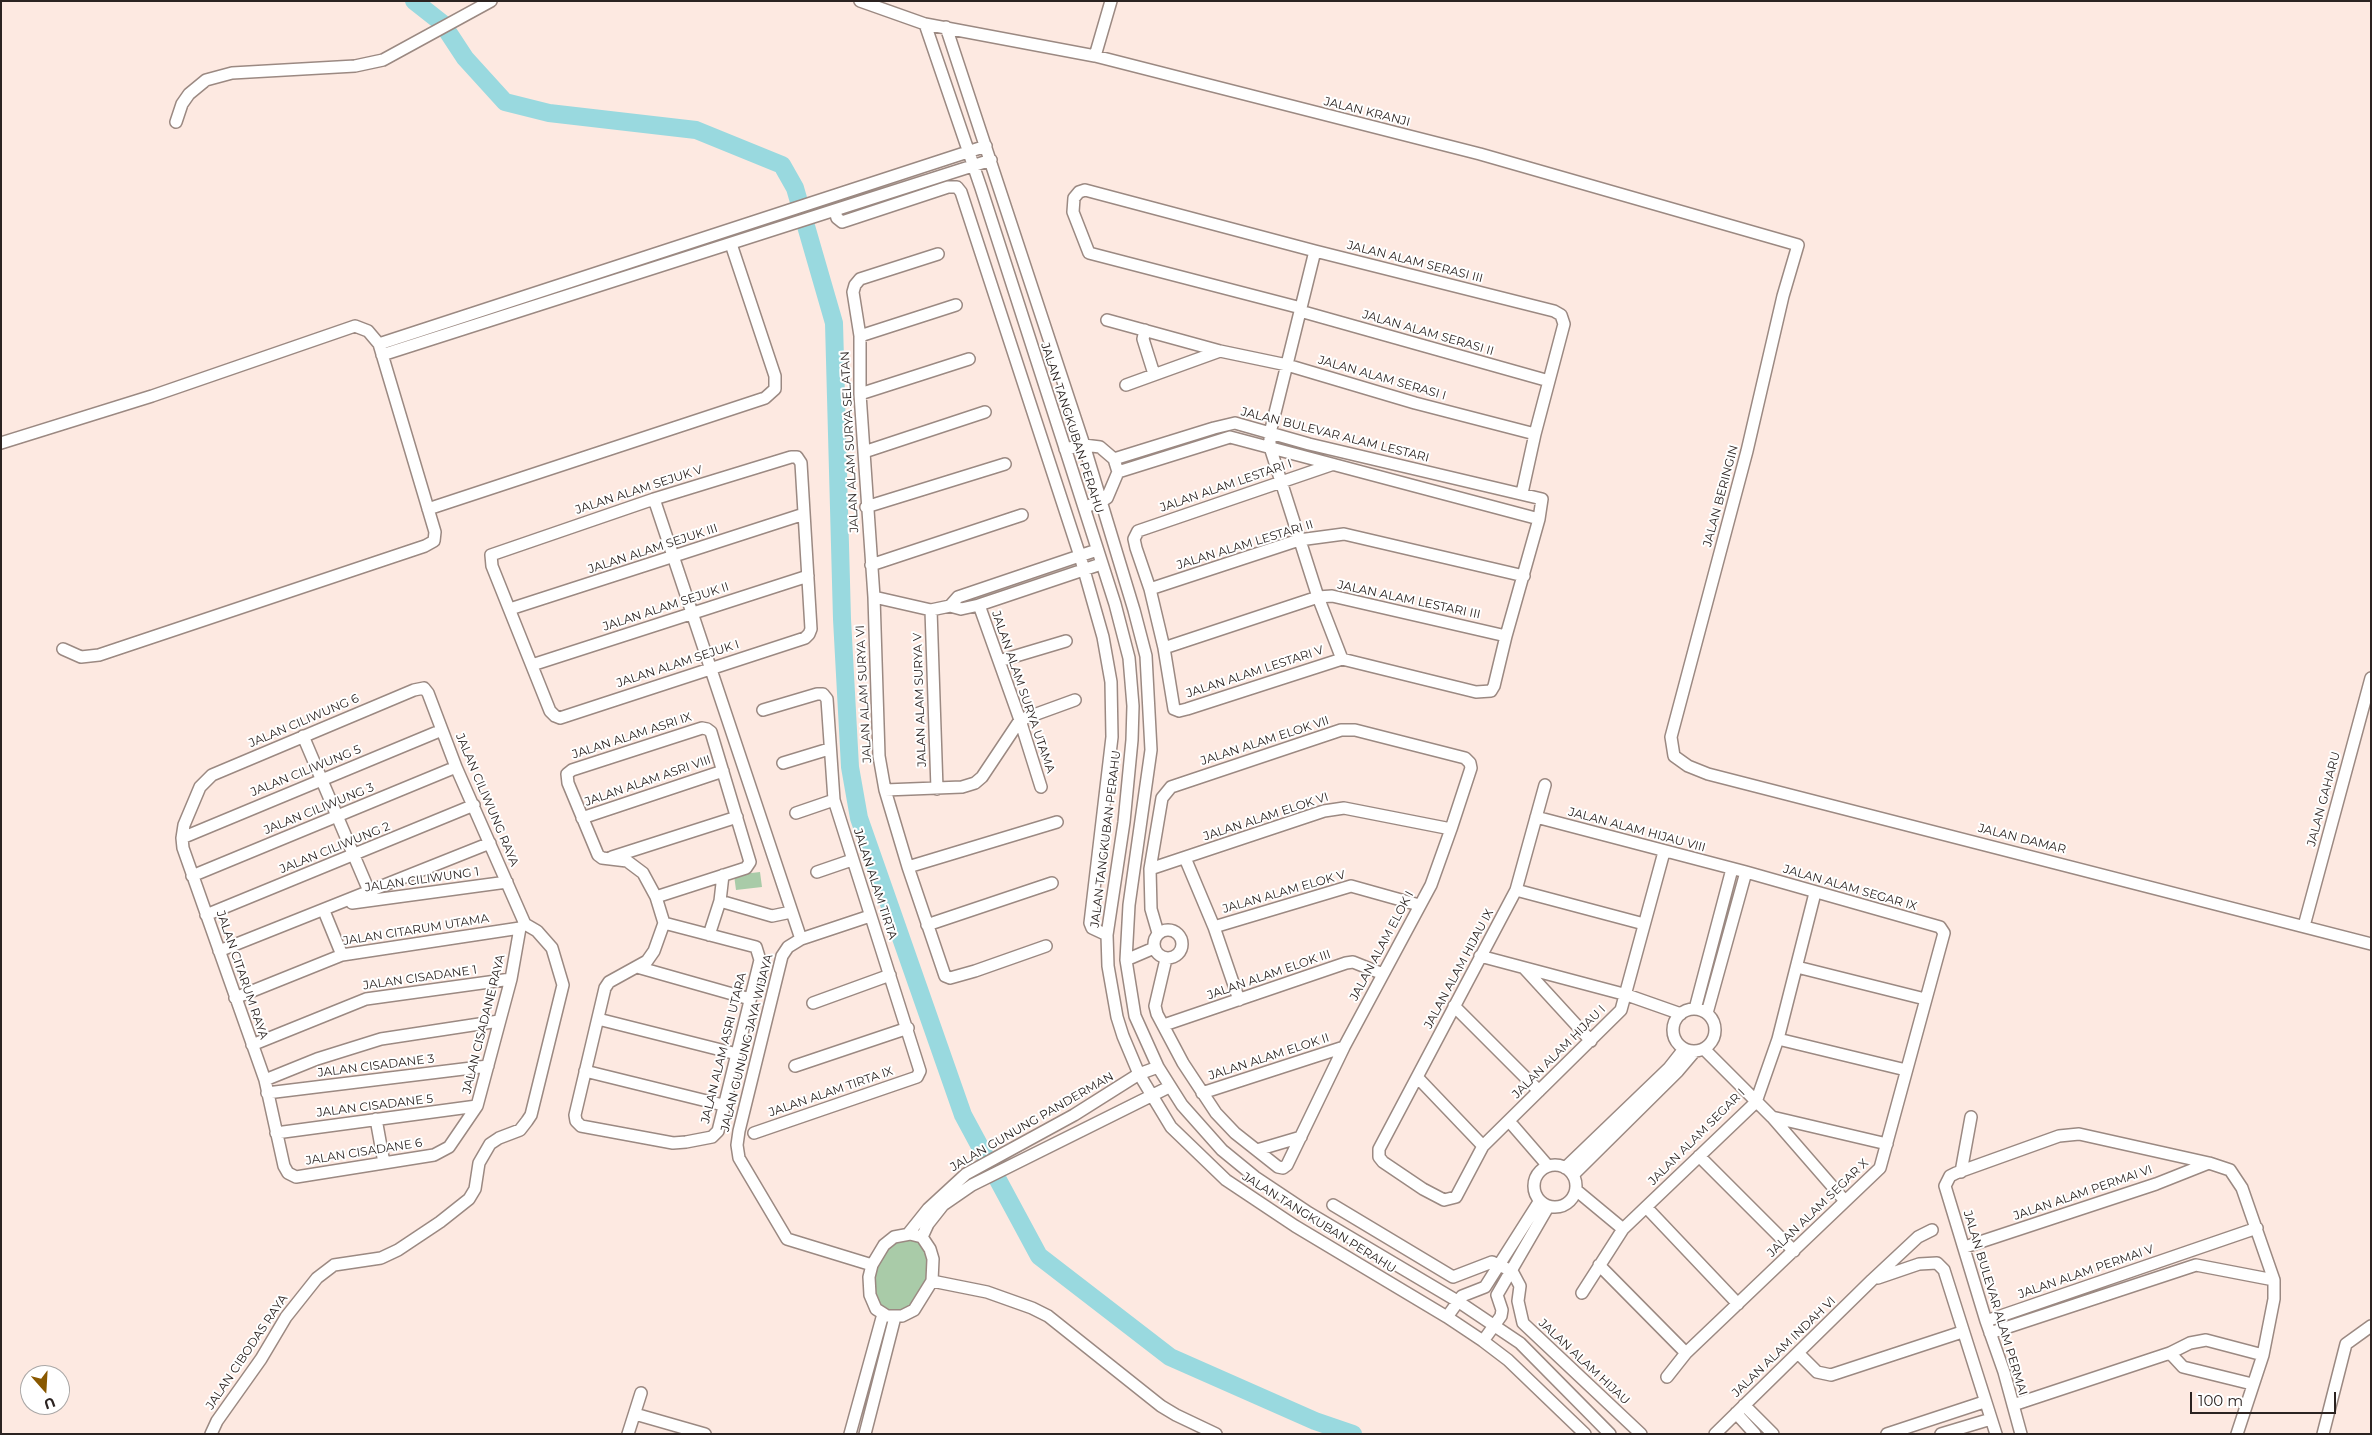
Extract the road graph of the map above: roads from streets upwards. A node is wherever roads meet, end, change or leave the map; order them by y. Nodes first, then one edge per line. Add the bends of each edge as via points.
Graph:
1 (491, 1) edge
2 (860, 1) edge
3 (1111, 1) edge
4 (925, 24) junction
5 (946, 27) junction
6 (1095, 56) junction
7 (176, 122) dead end
8 (986, 146) junction
9 (968, 152) junction
10 (991, 160) junction
11 (973, 166) junction
12 (829, 213) junction
13 (731, 244) junction
14 (1798, 245) joint
15 (1315, 252) junction
16 (1089, 253) joint
17 (938, 254) dead end
18 (1009, 277) junction
19 (997, 299) junction
20 (956, 305) dead end
21 (1019, 306) junction
22 (1301, 309) junction
23 (1107, 320) dead end
24 (1145, 330) junction
25 (860, 336) junction
26 (381, 349) junction
27 (1220, 351) junction
28 (969, 359) dead end
29 (1287, 365) junction
30 (1154, 374) junction
31 (1549, 381) junction
32 (1126, 385) dead end
33 (860, 394) junction
34 (985, 412) dead end
35 (1270, 433) junction
36 (1535, 434) junction
37 (1, 443) edge
38 (1084, 445) junction
39 (1270, 447) junction
40 (1065, 449) junction
41 (864, 452) junction
42 (1118, 458) junction
43 (1004, 464) dead end
44 (1331, 465) junction
45 (1122, 471) junction
46 (1282, 482) junction
47 (1522, 493) junction
48 (654, 499) junction
49 (1101, 502) junction
50 (1084, 507) junction
51 (428, 508) junction
52 (866, 508) junction
53 (804, 514) junction
54 (1022, 515) dead end
55 (1539, 519) junction
56 (1299, 540) junction
57 (1097, 550) junction
58 (673, 556) junction
59 (1080, 556) junction
60 (1101, 564) junction
61 (871, 565) junction
62 (1084, 570) junction
63 (1037, 571) junction
64 (808, 576) junction
65 (1524, 576) junction
66 (1041, 584) junction
67 (1150, 589) junction
68 (874, 597) junction
69 (1318, 597) junction
70 (979, 605) junction
71 (950, 606) junction
72 (510, 609) junction
73 (931, 610) junction
74 (693, 613) junction
75 (1506, 636) junction
76 (1066, 641) dead end
77 (1164, 648) junction
78 (64, 649) dead end
79 (1342, 659) junction
80 (999, 661) junction
81 (532, 665) junction
82 (711, 667) junction
83 (2371, 678) edge
84 (424, 688) joint
85 (1075, 700) dead end
86 (764, 710) dead end
87 (1020, 720) junction
88 (442, 730) junction
89 (303, 736) junction
90 (1112, 737) junction
91 (1132, 740) junction
92 (829, 749) junction
93 (1672, 753) joint
94 (1470, 762) joint
95 (783, 763) dead end
96 (456, 767) junction
97 (723, 771) junction
98 (321, 779) junction
99 (1544, 785) dead end
100 (1041, 787) dead end
101 (937, 789) junction
102 (885, 790) junction
103 (834, 800) junction
104 (474, 805) junction
105 (796, 813) dead end
106 (337, 816) junction
107 (737, 816) junction
108 (1536, 817) junction
109 (582, 818) junction
110 (1056, 822) dead end
111 (1124, 822) junction
112 (1142, 822) junction
113 (1451, 829) junction
114 (182, 838) junction
115 (490, 843) junction
116 (1664, 852) junction
117 (354, 855) junction
118 (608, 858) junction
119 (1185, 858) junction
120 (852, 860) junction
121 (908, 867) junction
122 (1150, 868) junction
123 (1732, 869) junction
124 (817, 872) dead end
125 (1746, 872) junction
126 (723, 875) junction
127 (192, 876) junction
128 (507, 882) junction
129 (1052, 883) dead end
130 (1516, 890) junction
131 (369, 891) junction
132 (1815, 894) junction
133 (656, 897) junction
134 (720, 901) junction
135 (340, 904) junction
136 (1419, 905) junction
137 (324, 910) junction
138 (792, 912) junction
139 (206, 915) junction
140 (870, 916) junction
141 (664, 923) junction
142 (1644, 924) junction
143 (927, 925) junction
144 (522, 926) junction
145 (2304, 926) junction
146 (1214, 927) junction
147 (1158, 933) junction
148 (1944, 933) joint
149 (709, 934) junction
150 (1107, 935) junction
151 (801, 939) junction
152 (2371, 944) edge
153 (1046, 946) dead end
154 (1154, 948) junction
155 (219, 951) junction
156 (342, 956) junction
157 (1480, 956) junction
158 (1166, 959) junction
159 (1126, 960) junction
160 (637, 967) junction
161 (1796, 967) junction
162 (1526, 969) junction
163 (1383, 974) junction
164 (890, 976) junction
165 (512, 979) junction
166 (1627, 995) junction
167 (235, 998) junction
168 (750, 999) junction
169 (1925, 999) junction
170 (1239, 1000) junction
171 (813, 1003) dead end
172 (1454, 1006) junction
173 (1695, 1009) junction
174 (1708, 1013) junction
175 (1681, 1014) junction
176 (598, 1019) junction
177 (500, 1021) junction
178 (1164, 1025) junction
179 (908, 1028) junction
180 (1778, 1039) junction
181 (1591, 1041) junction
182 (252, 1045) junction
183 (1344, 1047) junction
184 (1694, 1050) junction
185 (737, 1054) junction
186 (488, 1066) junction
187 (795, 1066) dead end
188 (1158, 1068) junction
189 (1906, 1070) junction
190 (585, 1071) junction
191 (1139, 1074) junction
192 (918, 1078) joint
193 (1418, 1078) junction
194 (265, 1080) junction
195 (1169, 1087) junction
196 (1539, 1091) junction
197 (1202, 1093) junction
198 (267, 1094) junction
199 (1152, 1096) junction
200 (1756, 1102) junction
201 (477, 1106) junction
202 (723, 1106) junction
203 (1074, 1115) junction
204 (1772, 1117) junction
205 (1971, 1118) dead end
206 (376, 1119) junction
207 (1510, 1121) junction
208 (1084, 1129) junction
209 (276, 1132) junction
210 (754, 1133) dead end
211 (1302, 1137) junction
212 (1887, 1144) junction
213 (1483, 1146) junction
214 (1257, 1150) junction
215 (443, 1152) joint
216 (1699, 1156) junction
217 (384, 1163) junction
218 (2209, 1163) junction
219 (1548, 1166) junction
220 (1569, 1172) junction
221 (1961, 1172) junction
222 (288, 1173) joint
223 (1576, 1190) junction
224 (1456, 1196) joint
225 (1845, 1201) junction
226 (1544, 1204) junction
227 (1333, 1205) dead end
228 (1646, 1207) junction
229 (1309, 1213) junction
230 (1296, 1227) junction
231 (2257, 1228) junction
232 (1623, 1229) junction
233 (1932, 1230) dead end
234 (908, 1234) junction
235 (922, 1237) junction
236 (1965, 1247) junction
237 (2196, 1248) junction
238 (1794, 1251) junction
239 (1500, 1264) junction
240 (872, 1265) junction
241 (1599, 1265) junction
242 (2196, 1265) junction
243 (1512, 1271) junction
244 (1872, 1280) junction
245 (2274, 1280) junction
246 (932, 1281) junction
247 (1485, 1287) junction
248 (1582, 1293) dead end
249 (1497, 1295) junction
250 (1457, 1301) junction
251 (1738, 1304) junction
252 (883, 1314) junction
253 (1447, 1317) junction
254 (895, 1318) junction
255 (1986, 1321) junction
256 (1495, 1326) junction
257 (2371, 1326) edge
258 (1962, 1332) junction
259 (1990, 1333) junction
260 (1483, 1341) junction
261 (1798, 1353) junction
262 (2170, 1353) junction
263 (1686, 1354) junction
264 (2262, 1355) junction
265 (1666, 1377) dead end
266 (2252, 1384) junction
267 (641, 1393) dead end
268 (1984, 1402) junction
269 (1744, 1405) junction
270 (2013, 1405) junction
271 (1736, 1413) junction
272 (634, 1414) junction
273 (1991, 1419) junction
274 (211, 1434) edge
275 (628, 1434) edge
276 (705, 1434) edge
277 (850, 1434) edge
278 (865, 1434) edge
279 (1216, 1434) edge
280 (1585, 1434) edge
281 (1610, 1434) edge
282 (1641, 1434) edge
283 (1715, 1434) edge
284 (1755, 1434) edge
285 (1772, 1434) edge
286 (1887, 1434) edge
287 (1941, 1434) edge
288 (1996, 1434) edge
289 (2021, 1434) edge
290 (2237, 1434) edge
291 (2323, 1434) edge

1 - 7 street via 383,60 355,66 218,75 189,94
2 - 4 street, JALAN KRANJI
3 - 6 street
4 - 5 street, JALAN KRANJI
4 - 9 street, JALAN TANGKUBAN PERAHU
5 - 6 street, JALAN KRANJI
5 - 8 street, JALAN TANGKUBAN PERAHU
6 - 14 street, JALAN KRANJI via 1480,154
8 - 9 street
8 - 10 street, JALAN TANGKUBAN PERAHU
9 - 11 street, JALAN TANGKUBAN PERAHU
9 - 26 street
10 - 11 street
10 - 38 street, JALAN TANGKUBAN PERAHU
11 - 12 street
11 - 18 street, JALAN TANGKUBAN PERAHU
12 - 13 street
12 - 19 street via 842,222 948,187 957,187
13 - 26 street
13 - 51 street via 775,376 775,389 765,398
14 - 93 street, JALAN BERINGIN via 1671,737
15 - 16 street, JALAN ALAM SERASI III via 1085,190 1074,198 1073,206
15 - 22 street
15 - 31 street, JALAN ALAM SERASI III via 1554,311 1561,315 1564,324
16 - 22 street, JALAN ALAM SERASI II
17 - 25 street, JALAN ALAM SURYA SELATAN via 860,279 854,292
18 - 19 street
18 - 21 street, JALAN TANGKUBAN PERAHU
19 - 21 street
19 - 59 street
20 - 25 street
21 - 40 street, JALAN TANGKUBAN PERAHU
22 - 29 street
22 - 31 street, JALAN ALAM SERASI II
23 - 24 street, JALAN ALAM SERASI I
24 - 27 street, JALAN ALAM SERASI I
24 - 30 street via 1143,339
25 - 33 street, JALAN ALAM SURYA SELATAN
26 - 37 street via 368,331 355,326 152,396
26 - 51 street
27 - 29 street, JALAN ALAM SERASI I
27 - 30 street
28 - 33 street
29 - 35 street
29 - 36 street, JALAN ALAM SERASI I
30 - 32 street
31 - 36 street, JALAN ALAM SERASI III
33 - 41 street, JALAN ALAM SURYA SELATAN
34 - 41 street
35 - 39 street
35 - 42 street, JALAN BULEVAR ALAM LESTARI via 1235,423
35 - 47 street, JALAN BULEVAR ALAM LESTARI
36 - 47 street, JALAN ALAM SERASI III
38 - 40 street
38 - 42 street via 1100,447
38 - 49 street, JALAN TANGKUBAN PERAHU
39 - 44 street
39 - 45 street via 1230,437
39 - 46 street
40 - 50 street, JALAN TANGKUBAN PERAHU
41 - 52 street, JALAN ALAM SURYA SELATAN
42 - 45 street
43 - 52 street
44 - 46 street, JALAN ALAM LESTARI I
44 - 55 street
45 - 49 street
46 - 56 street
46 - 67 street, JALAN ALAM LESTARI I via 1138,531 1134,539
47 - 55 street, JALAN BULEVAR ALAM LESTARI via 1542,499
48 - 53 street, JALAN ALAM SEJUK V via 791,457 801,463
48 - 58 street
48 - 72 street, JALAN ALAM SEJUK V via 492,555 492,566
49 - 50 street
49 - 112 street, JALAN TANGKUBAN PERAHU via 1146,656 1151,750
50 - 57 street, JALAN TANGKUBAN PERAHU
51 - 78 street via 435,532 434,541 425,546 99,655 81,657
52 - 61 street, JALAN ALAM SURYA SELATAN
53 - 58 street, JALAN ALAM SEJUK III
53 - 64 street
54 - 61 street
55 - 65 street
56 - 65 street, JALAN ALAM LESTARI II via 1344,534
56 - 67 street, JALAN ALAM LESTARI II
56 - 69 street
57 - 59 street
57 - 60 street, JALAN TANGKUBAN PERAHU
58 - 72 street, JALAN ALAM SEJUK III
58 - 74 street
59 - 62 street
59 - 63 street
60 - 62 street
60 - 91 street, JALAN TANGKUBAN PERAHU via 1129,658
61 - 68 street, JALAN ALAM SURYA SELATAN
62 - 66 street
62 - 90 street via 1103,637 1111,682
63 - 66 street
63 - 71 street via 958,597
64 - 74 street, JALAN ALAM SEJUK II
64 - 82 street, JALAN ALAM SEJUK I via 811,629 805,638
65 - 75 street
66 - 70 street
67 - 77 street
68 - 73 street
68 - 102 street, JALAN ALAM SURYA VI via 879,756
69 - 75 street, JALAN ALAM LESTARI III via 1349,598
69 - 77 street, JALAN ALAM LESTARI III
69 - 79 street
70 - 71 street via 961,609
70 - 80 street, JALAN ALAM SURYA UTAMA
71 - 73 street
72 - 81 street
73 - 101 street, JALAN ALAM SURYA V
74 - 81 street, JALAN ALAM SEJUK II
74 - 82 street
75 - 79 street, JALAN ALAM LESTARI V via 1491,691 1476,692
76 - 80 street
77 - 79 street, JALAN ALAM LESTARI V via 1174,709 1179,711
80 - 87 street, JALAN ALAM SURYA UTAMA
81 - 82 street, JALAN ALAM SEJUK I via 550,711 560,718
82 - 138 street
83 - 145 street, JALAN GAHARU
84 - 88 street, JALAN CILIWUNG RAYA
84 - 89 street, JALAN CILIWUNG 6
85 - 87 street
86 - 92 street, JALAN ALAM TIRTA via 823,694 827,699
87 - 100 street, JALAN ALAM SURYA UTAMA
87 - 101 street via 982,777 962,787
88 - 96 street, JALAN CILIWUNG RAYA
88 - 98 street, JALAN CILIWUNG 5
89 - 98 street
89 - 114 street, JALAN CILIWUNG 6 via 212,775 200,787
90 - 91 street
90 - 150 street via 1090,923 1092,928
91 - 111 street, JALAN TANGKUBAN PERAHU
92 - 95 street
92 - 103 street, JALAN ALAM TIRTA
93 - 145 street, JALAN DAMAR via 1680,762 1708,774
94 - 113 street, JALAN ALAM ELOK I via 1471,768
94 - 122 street, JALAN ALAM ELOK VII via 1465,758 1355,730 1341,730 1171,787 1162,798
96 - 104 street, JALAN CILIWUNG RAYA
96 - 106 street, JALAN CILIWUNG 3
97 - 107 street
97 - 109 street, JALAN ALAM ASRI VIII
97 - 109 street, JALAN ALAM ASRI IX via 711,732 702,728 572,770 567,774
98 - 106 street
98 - 114 street, JALAN CILIWUNG 5
99 - 108 street, JALAN ALAM HIJAU IX
101 - 102 street
102 - 121 street, JALAN ALAM SURYA VI
103 - 105 street
103 - 120 street, JALAN ALAM TIRTA
104 - 115 street, JALAN CILIWUNG RAYA
104 - 117 street, JALAN CILIWUNG 2
106 - 117 street
106 - 127 street, JALAN CILIWUNG 3
107 - 118 street
107 - 126 street via 750,862 746,868
108 - 116 street, JALAN ALAM HIJAU VIII
108 - 130 street, JALAN ALAM HIJAU IX
109 - 118 street via 598,855
110 - 121 street
111 - 112 street
111 - 150 street, JALAN TANGKUBAN PERAHU
112 - 159 street, JALAN TANGKUBAN PERAHU
113 - 119 street, JALAN ALAM ELOK VI via 1344,808 1324,811
113 - 136 street, JALAN ALAM ELOK I via 1440,863
114 - 127 street, JALAN CITARUM RAYA
115 - 128 street, JALAN CILIWUNG RAYA
115 - 131 street, JALAN CILIWUNG 1
116 - 123 street, JALAN ALAM HIJAU VIII
116 - 142 street, JALAN ALAM HIJAU I
117 - 131 street
117 - 139 street, JALAN CILIWUNG 2
118 - 133 street via 628,861 636,866
119 - 122 street, JALAN ALAM ELOK VI
119 - 146 street
120 - 124 street
120 - 140 street, JALAN ALAM TIRTA
121 - 143 street, JALAN ALAM SURYA VI
122 - 147 street via 1151,909
123 - 125 street, JALAN ALAM HIJAU VIII
123 - 173 street
125 - 132 street, JALAN ALAM SEGAR IX
125 - 174 street
126 - 133 street
126 - 134 street
127 - 139 street, JALAN CITARUM RAYA
128 - 135 street, JALAN CILIWUNG 1
128 - 144 street, JALAN CILIWUNG RAYA
129 - 143 street
130 - 142 street
130 - 157 street, JALAN ALAM HIJAU IX
131 - 135 street, JALAN CILIWUNG 1
132 - 148 street, JALAN ALAM SEGAR IX via 1940,927
132 - 161 street, JALAN ALAM SEGAR I
133 - 141 street
134 - 138 street via 772,916
134 - 149 street
135 - 137 street, JALAN CILIWUNG 1
136 - 146 street, JALAN ALAM ELOK V via 1351,886
136 - 163 street, JALAN ALAM ELOK I
137 - 155 street, JALAN CILIWUNG 1
137 - 156 street
138 - 151 street
139 - 155 street, JALAN CITARUM RAYA
140 - 151 street
140 - 164 street, JALAN ALAM TIRTA
141 - 149 street
141 - 160 street via 654,951
142 - 166 street, JALAN ALAM HIJAU I
143 - 153 street, JALAN ALAM SURYA VI via 944,974 950,978
144 - 156 street, JALAN CITARUM UTAMA
144 - 165 street, JALAN CISADANE RAYA
144 - 274 street, JALAN CIBODAS RAYA via 537,931 552,948 564,985 531,1115 520,1130 490,1144 479,1163 469,1199 440,1222 381,1258 334,1265 317,1278 286,1317
145 - 152 street, JALAN DAMAR
146 - 170 street
147 - 154 street
147 - 158 street via 1174,931 1180,936 1180,952
148 - 169 street, JALAN ALAM SEGAR X
149 - 168 street, JALAN ALAM ASRI UTARA via 756,947 760,960
150 - 191 street, JALAN TANGKUBAN PERAHU via 1108,966 1117,1017
151 - 240 street, JALAN GUNUNG JAYA WIJAYA via 788,947 782,956 738,1131 737,1152 787,1239
154 - 158 street
154 - 159 street
155 - 167 street, JALAN CITARUM RAYA
156 - 167 street, JALAN CITARUM UTAMA
157 - 162 street
157 - 172 street, JALAN ALAM HIJAU IX
158 - 178 street via 1155,1006
159 - 188 street, JALAN TANGKUBAN PERAHU via 1135,1016
160 - 168 street
160 - 176 street via 609,982
161 - 169 street
161 - 180 street, JALAN ALAM SEGAR I
162 - 166 street
162 - 181 street
163 - 170 street, JALAN ALAM ELOK III via 1353,962 1346,963
163 - 183 street, JALAN ALAM ELOK I
164 - 171 street
164 - 179 street, JALAN ALAM TIRTA
165 - 177 street, JALAN CISADANE RAYA
165 - 182 street, JALAN CISADANE 1 via 366,999
166 - 175 street
166 - 181 street, JALAN ALAM HIJAU I via 1621,1010
167 - 182 street, JALAN CITARUM RAYA
168 - 185 street, JALAN ALAM ASRI UTARA
169 - 189 street, JALAN ALAM SEGAR X
170 - 178 street, JALAN ALAM ELOK III
172 - 193 street, JALAN ALAM HIJAU IX
172 - 196 street
173 - 174 street
173 - 175 street
174 - 184 street via 1713,1020 1715,1036 1710,1044
175 - 184 street via 1673,1028 1678,1043
176 - 185 street
176 - 190 street
177 - 186 street, JALAN CISADANE RAYA
177 - 194 street via 380,1039
178 - 197 street
179 - 187 street
179 - 192 street, JALAN ALAM TIRTA via 919,1064
180 - 189 street
180 - 200 street, JALAN ALAM SEGAR I
181 - 196 street, JALAN ALAM HIJAU I
182 - 194 street, JALAN CITARUM RAYA
183 - 197 street, JALAN ALAM ELOK II
183 - 211 street, JALAN ALAM ELOK I
184 - 200 street
184 - 220 street via 1669,1068
185 - 202 street, JALAN ALAM ASRI UTARA
186 - 198 street, JALAN CISADANE 3
186 - 201 street, JALAN CISADANE RAYA
188 - 191 street, JALAN GUNUNG PANDERMAN
188 - 195 street, JALAN TANGKUBAN PERAHU
189 - 212 street, JALAN ALAM SEGAR X
190 - 202 street
190 - 202 street, JALAN ALAM ASRI UTARA via 575,1115 580,1126 673,1143 701,1140 718,1131
191 - 199 street, JALAN TANGKUBAN PERAHU
191 - 203 street, JALAN GUNUNG PANDERMAN
192 - 210 street, JALAN ALAM TIRTA IX
193 - 213 street
193 - 224 street, JALAN ALAM HIJAU IX via 1381,1144 1379,1158 1404,1178 1444,1200
194 - 198 street, JALAN CITARUM RAYA
195 - 199 street, JALAN GUNUNG PANDERMAN
195 - 229 street, JALAN TANGKUBAN PERAHU via 1222,1150 1255,1178
196 - 207 street, JALAN ALAM HIJAU I
197 - 214 street via 1229,1126
198 - 209 street, JALAN CITARUM RAYA
199 - 208 street, JALAN GUNUNG PANDERMAN
199 - 230 street, JALAN TANGKUBAN PERAHU via 1170,1127 1207,1164
200 - 204 street
200 - 216 street, JALAN ALAM SEGAR I
201 - 206 street, JALAN CISADANE 5
201 - 215 street, JALAN CISADANE RAYA
203 - 208 street
203 - 234 street, JALAN GUNUNG PANDERMAN via 966,1174 928,1209
204 - 212 street
204 - 225 street
205 - 221 street
206 - 209 street, JALAN CISADANE 5
206 - 217 street
207 - 213 street, JALAN ALAM HIJAU I
207 - 219 street
208 - 235 street, JALAN GUNUNG PANDERMAN via 972,1185 943,1206
209 - 222 street, JALAN CITARUM RAYA
211 - 214 street
211 - 214 street, JALAN ALAM ELOK I via 1283,1168
212 - 225 street, JALAN ALAM SEGAR X via 1876,1174
213 - 224 street, JALAN ALAM HIJAU I
215 - 217 street, JALAN CISADANE 6
216 - 228 street, JALAN ALAM SEGAR I
216 - 238 street
217 - 222 street, JALAN CISADANE 6 via 296,1177
218 - 221 street via 2070,1134
218 - 231 street via 2230,1170 2236,1178
218 - 236 street, JALAN ALAM PERMAI VI via 2156,1184
219 - 220 street via 1557,1165
219 - 226 street via 1534,1181 1534,1192
220 - 223 street
221 - 236 street, JALAN BULEVAR ALAM PERMAI via 1950,1176 1945,1191
223 - 226 street via 1566,1204 1557,1208
223 - 232 street
225 - 238 street, JALAN ALAM SEGAR X
226 - 239 street
226 - 243 street
227 - 239 street via 1453,1277 1485,1263
228 - 232 street, JALAN ALAM SEGAR I
228 - 251 street
229 - 230 street
229 - 250 street, JALAN TANGKUBAN PERAHU
230 - 253 street, JALAN TANGKUBAN PERAHU
231 - 237 street, JALAN ALAM PERMAI V
231 - 245 street
232 - 241 street, JALAN ALAM SEGAR I
233 - 244 street, JALAN ALAM INDAH VI via 1918,1237
234 - 235 street
234 - 240 street, JALAN GUNUNG PANDERMAN via 894,1237 884,1245
235 - 246 street via 933,1259
236 - 255 street, JALAN BULEVAR ALAM PERMAI
237 - 242 street
237 - 255 street, JALAN ALAM PERMAI V
238 - 251 street, JALAN ALAM SEGAR X
239 - 243 street
239 - 247 street
240 - 252 street, JALAN GUNUNG PANDERMAN via 870,1295 876,1309
241 - 248 street, JALAN ALAM SEGAR I
241 - 263 street
242 - 245 street
242 - 259 street
243 - 249 street
243 - 282 street, JALAN ALAM HIJAU via 1520,1286 1518,1301 1523,1323
244 - 258 street, JALAN ALAM INDAH VI via 1911,1266 1937,1263 1944,1270
244 - 261 street, JALAN ALAM INDAH VI
245 - 264 street via 2274,1299
246 - 254 street via 914,1310
246 - 279 street via 1003,1297 1048,1316 1161,1406
247 - 249 street
247 - 250 street via 1467,1292
249 - 256 street via 1502,1310
250 - 253 street
250 - 256 street, JALAN TANGKUBAN PERAHU
251 - 263 street, JALAN ALAM SEGAR X
252 - 254 street
252 - 277 street
253 - 260 street, JALAN TANGKUBAN PERAHU
254 - 278 street
255 - 259 street, JALAN BULEVAR ALAM PERMAI
256 - 260 street
256 - 281 street, JALAN TANGKUBAN PERAHU via 1540,1361
257 - 291 street via 2346,1344
258 - 261 street via 1830,1375 1817,1372
258 - 268 street
259 - 270 street, JALAN BULEVAR ALAM PERMAI
260 - 280 street, JALAN TANGKUBAN PERAHU via 1508,1360
261 - 269 street, JALAN ALAM INDAH VI
262 - 264 street via 2190,1343 2206,1340
262 - 266 street via 2184,1367
262 - 270 street
263 - 265 street, JALAN ALAM SEGAR X
264 - 266 street
266 - 290 street
267 - 272 street
268 - 273 street
268 - 286 street
269 - 271 street, JALAN ALAM INDAH VI
269 - 285 street
270 - 289 street, JALAN BULEVAR ALAM PERMAI
271 - 283 street, JALAN ALAM INDAH VI
271 - 284 street
272 - 275 street
272 - 276 street
273 - 287 street
273 - 288 street

